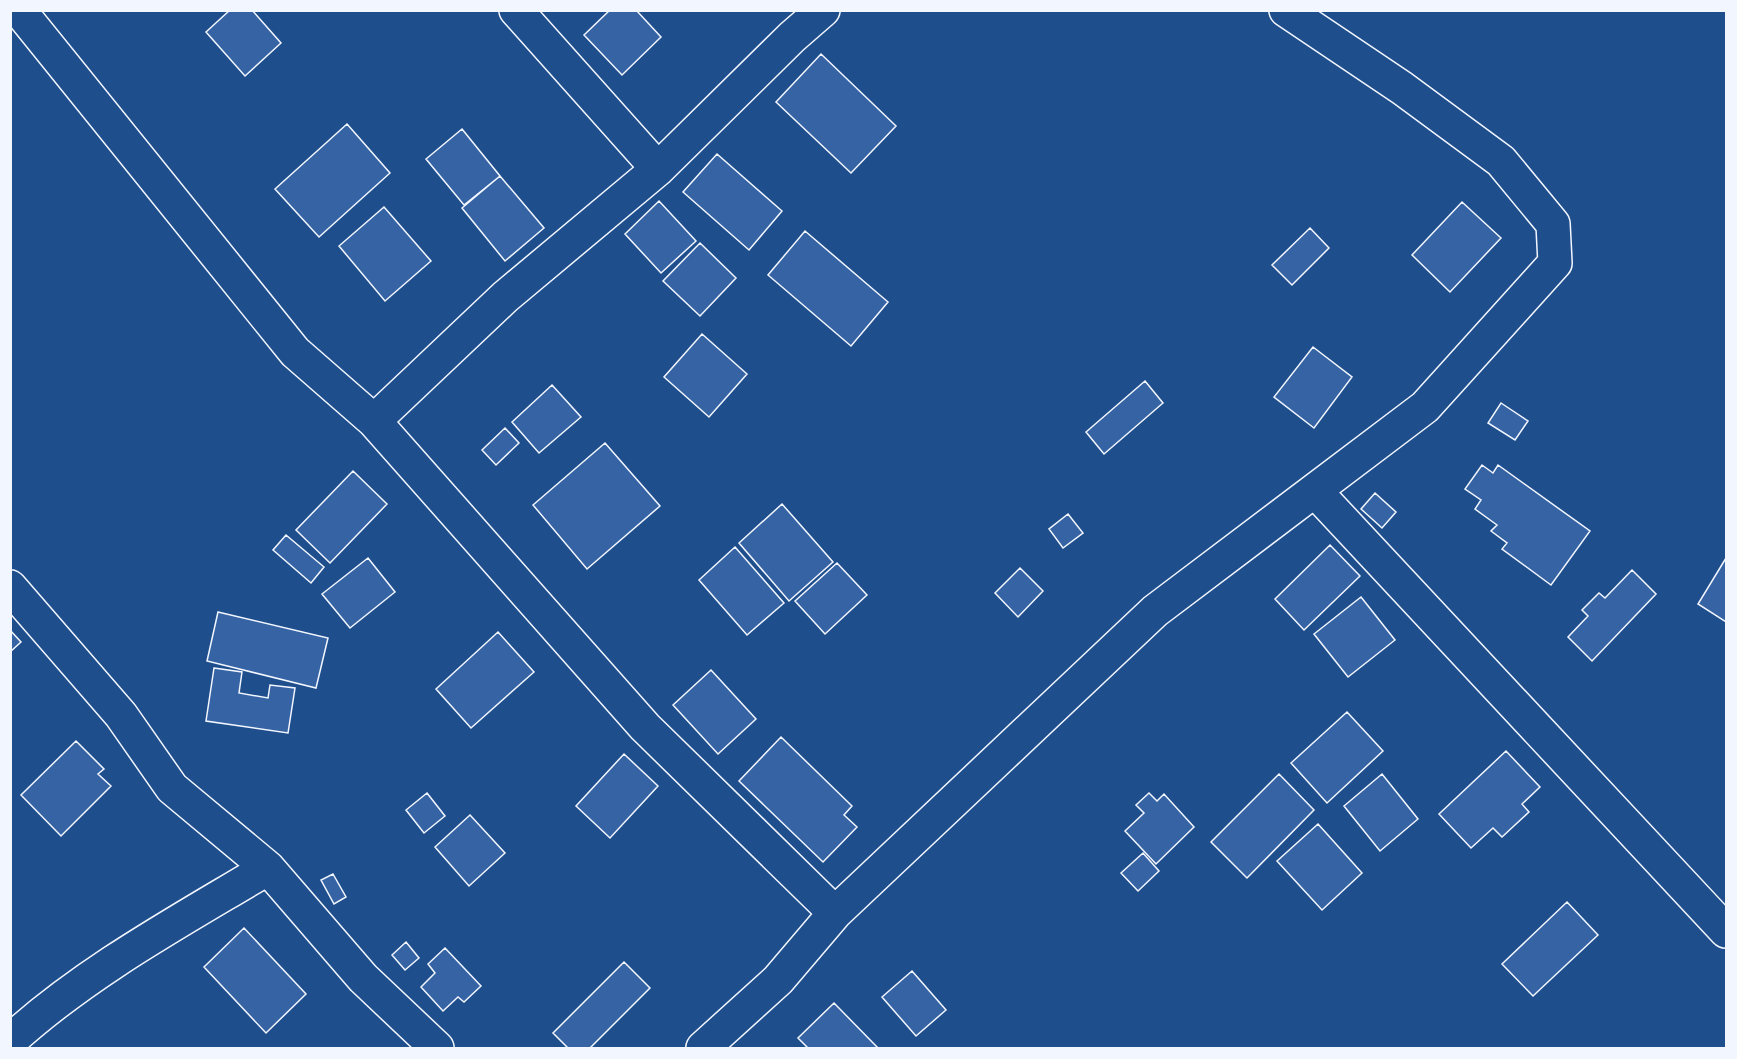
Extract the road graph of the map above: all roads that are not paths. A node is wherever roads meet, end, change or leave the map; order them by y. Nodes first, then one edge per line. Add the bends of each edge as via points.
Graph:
1 (20, 10) edge
2 (516, 10) edge
3 (823, 10) edge
4 (1286, 10) edge
5 (658, 169) junction
6 (374, 421) junction
7 (1316, 492) junction
8 (10, 587) edge
9 (268, 868) junction
10 (835, 913) junction
11 (1726, 931) edge
12 (10, 1041) edge
13 (437, 1048) edge
14 (703, 1048) edge

1 - 6 street via 295,352
2 - 5 street
3 - 5 street
4 - 7 street via 1501,161 1552,224 1556,263 1425,407
5 - 6 street via 505,297
6 - 10 street via 645,727
7 - 10 street via 1155,611
7 - 11 street
8 - 9 street via 121,715 172,788
9 - 12 street via 160,932 49,1006
9 - 13 street via 363,978
10 - 14 street via 778,980

